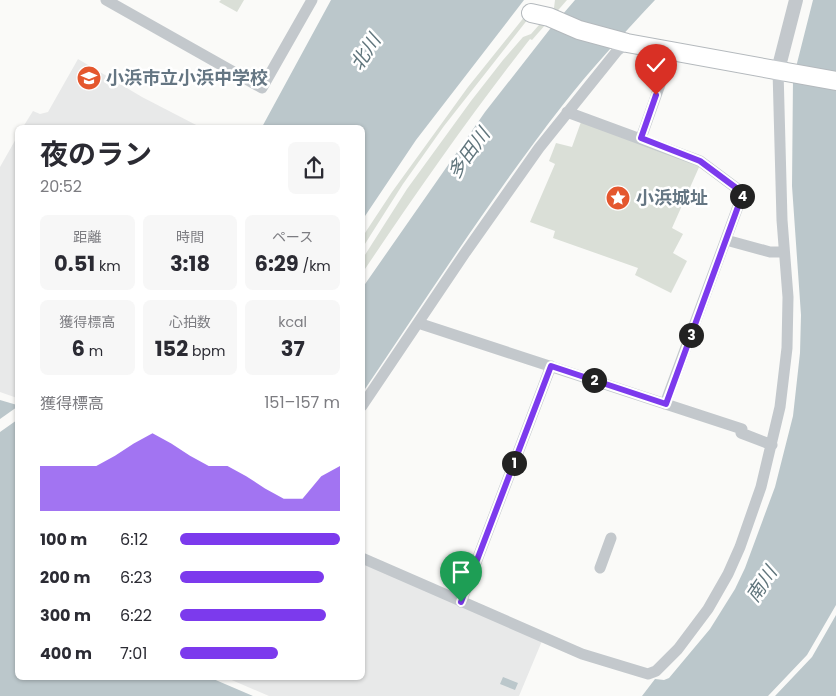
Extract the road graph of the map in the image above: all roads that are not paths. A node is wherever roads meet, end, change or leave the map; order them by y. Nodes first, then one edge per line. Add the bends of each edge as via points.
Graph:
1 (106, 0) edge
2 (312, 0) edge
3 (796, 0) edge
4 (531, 12) dead end
5 (624, 42) junction
6 (672, 51) junction
7 (783, 71) junction
8 (836, 81) edge
9 (566, 112) junction
10 (641, 138) junction
11 (726, 240) junction
12 (784, 252) junction
13 (418, 323) junction
14 (551, 366) junction
15 (365, 402) edge
16 (666, 404) junction
17 (772, 445) junction
18 (611, 538) dead end
19 (365, 559) edge
20 (600, 568) dead end
21 (461, 602) junction

1 - 2 street via 262,88
3 - 7 street
4 - 5 highway
5 - 6 highway
5 - 9 street
6 - 7 highway
6 - 10 street
7 - 8 highway
7 - 12 street via 779,151
9 - 10 street
9 - 13 street
10 - 11 street via 700,161 743,193
11 - 12 street via 770,252
11 - 16 street
12 - 17 street via 788,297 786,348
13 - 14 street
13 - 15 street
14 - 16 street
14 - 21 street
16 - 17 street
17 - 21 street via 757,502 728,574 708,609 678,649 656,671 648,674 582,654
18 - 20 street
19 - 21 street

